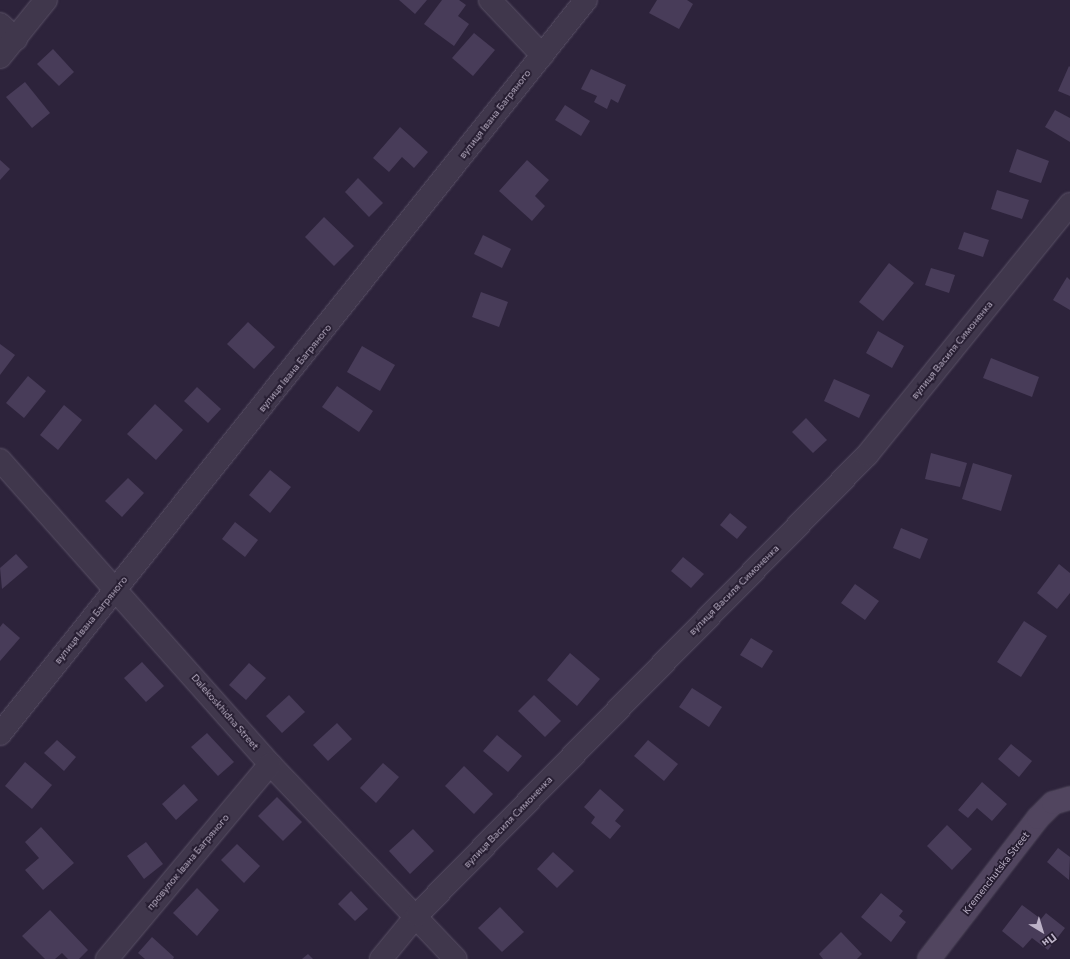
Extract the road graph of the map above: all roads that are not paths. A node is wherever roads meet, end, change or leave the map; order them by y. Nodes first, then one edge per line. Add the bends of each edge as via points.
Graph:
1 (46, 0) edge
2 (490, 0) edge
3 (586, 0) edge
4 (8, 32) edge
5 (542, 55) junction
6 (0, 57) edge
7 (1070, 204) edge
8 (0, 460) edge
9 (116, 588) junction
10 (0, 734) edge
11 (270, 764) junction
12 (1070, 798) edge
13 (417, 915) junction
14 (107, 959) edge
15 (381, 959) edge
16 (456, 959) edge
17 (929, 959) edge

1 - 4 street
2 - 5 street
3 - 5 street, вулиця Івана Багряного
4 - 6 street
5 - 9 street, вулиця Івана Багряного via 317,341
7 - 13 street, вулиця Василя Симоненка via 867,456
8 - 9 street, Dalekoskhidna Street
9 - 10 street, вулиця Івана Багряного
9 - 11 street, Dalekoskhidna Street
11 - 13 street, Dalekoskhidna Street
11 - 14 street, провулок Івана Багряного
12 - 17 street, Kremenchutska Street via 1053,803 1038,818
13 - 15 street, вулиця Василя Симоненка
13 - 16 street, Dalekoskhidna Street

